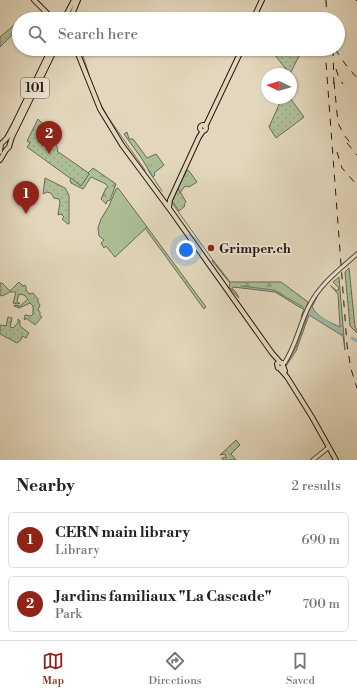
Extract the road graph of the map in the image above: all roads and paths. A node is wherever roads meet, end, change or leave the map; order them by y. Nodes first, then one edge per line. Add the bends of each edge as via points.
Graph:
1 (34, 0) edge
2 (74, 0) edge
3 (78, 0) edge
4 (264, 0) edge
5 (46, 12) edge
6 (68, 12) edge
7 (73, 12) edge
8 (258, 12) edge
9 (48, 56) edge
10 (51, 56) edge
11 (79, 56) edge
12 (237, 56) edge
13 (4, 142) junction
14 (9, 146) junction
15 (1, 147) junction
16 (6, 150) junction
17 (0, 152) edge
18 (0, 160) edge
19 (166, 200) junction
20 (357, 254) edge
21 (281, 365) junction
22 (329, 447) junction
23 (313, 460) edge
24 (336, 460) edge

1 - 5 main road
2 - 6 main road
3 - 7 main road
4 - 8 main road
9 - 13 main road, 101
10 - 14 main road, 101
11 - 19 main road via 100,109 119,140
12 - 19 main road
13 - 14 main road
13 - 15 main road, 101
14 - 16 main road, 101
15 - 16 main road
15 - 17 main road, 101
16 - 18 main road, 101
19 - 21 main road
20 - 21 street via 326,281 314,296 294,347
21 - 22 main road
22 - 23 street
22 - 24 main road

